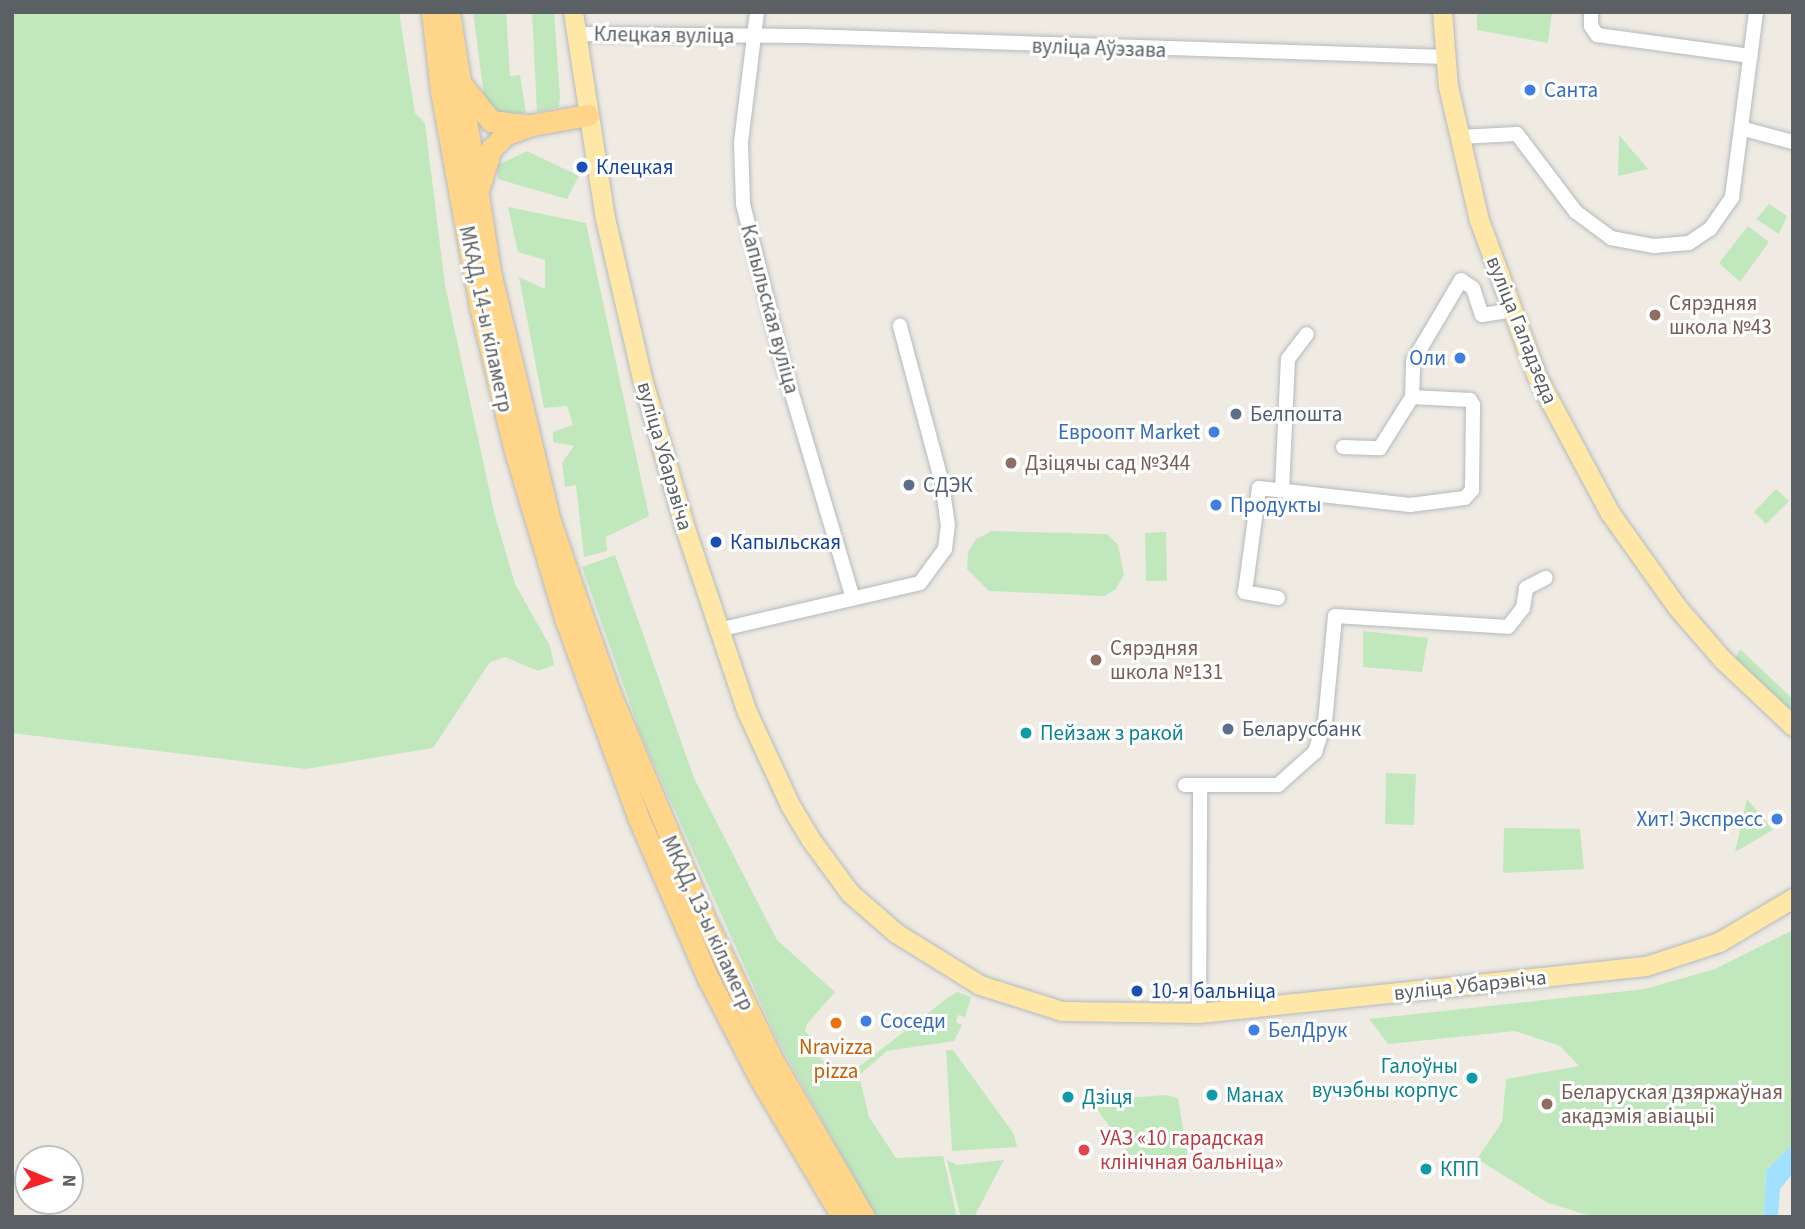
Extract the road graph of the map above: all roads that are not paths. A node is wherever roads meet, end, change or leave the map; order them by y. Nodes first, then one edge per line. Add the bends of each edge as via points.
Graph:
1 (432, 12) edge
2 (449, 12) edge
3 (573, 12) edge
4 (757, 12) edge
5 (1442, 12) edge
6 (1591, 12) edge
7 (1756, 12) edge
8 (575, 34) junction
9 (753, 36) junction
10 (1751, 56) junction
11 (1446, 57) junction
12 (458, 76) junction
13 (588, 115) junction
14 (531, 125) junction
15 (1744, 129) junction
16 (1459, 137) junction
17 (1793, 142) edge
18 (476, 197) junction
19 (1505, 313) junction
20 (900, 326) dead end
21 (1307, 334) dead end
22 (1412, 397) junction
23 (1343, 447) dead end
24 (1282, 490) junction
25 (1546, 578) dead end
26 (853, 598) junction
27 (1278, 598) dead end
28 (574, 618) junction
29 (719, 630) junction
30 (1740, 677) junction
31 (1793, 726) edge
32 (1793, 738) edge
33 (1185, 785) dead end
34 (1200, 785) junction
35 (1793, 898) edge
36 (1199, 1013) junction
37 (842, 1217) edge
38 (864, 1217) edge

1 - 28 highway, МКАД, 14-ы кіламетр via 441,91 480,306 514,448
2 - 12 highway, МКАД, 14-ы кіламетр
3 - 8 main road, вуліца Убарэвіча
4 - 9 street, Капыльская вуліца
5 - 11 main road, вуліца Галадзеда
6 - 10 street via 1591,26 1597,35
7 - 10 street
8 - 9 street, Клецкая вуліца
8 - 13 main road, вуліца Убарэвіча
9 - 11 street, вуліца Аўэзава
9 - 26 street, Капыльская вуліца via 741,143 743,204 784,367
10 - 15 street
11 - 16 main road, вуліца Галадзеда
12 - 14 highway via 471,101 491,121
12 - 18 highway, МКАД, 14-ы кіламетр
13 - 14 highway
13 - 29 main road, вуліца Убарэвіча via 605,218 642,378
14 - 18 highway via 505,135 491,149
15 - 16 street via 1738,175 1723,214 1689,243 1670,246 1628,244 1593,227 1559,193 1517,134
15 - 17 street
16 - 19 main road, вуліца Галадзеда
18 - 28 highway, МКАД, 14-ы кіламетр via 525,426
19 - 22 street via 1482,315 1469,281 1461,280 1452,288 1413,361
19 - 30 main road, вуліца Галадзеда via 1610,513 1701,637
20 - 26 street via 942,483 948,526 945,549 920,583
21 - 24 street via 1288,359
22 - 23 street via 1380,448
22 - 24 street via 1469,400 1475,411 1472,490 1465,498 1410,505
24 - 27 street via 1259,488 1245,592
25 - 34 street via 1526,588 1523,608 1508,627 1335,616 1325,722 1315,752 1278,785
26 - 29 street
28 - 37 highway, МКАД, 13-ы кіламетр via 638,817 709,980 759,1077
28 - 38 highway, МКАД, 13-ы кіламетр via 703,915 771,1057
29 - 36 main road, вуліца Убарэвіча via 755,731 790,805 850,893 896,933 980,985 1080,1015
30 - 31 main road, вуліца Галадзеда
30 - 32 main road, вуліца Галадзеда
33 - 34 street
34 - 36 street
35 - 36 main road, вуліца Убарэвіча via 1719,942 1646,966

